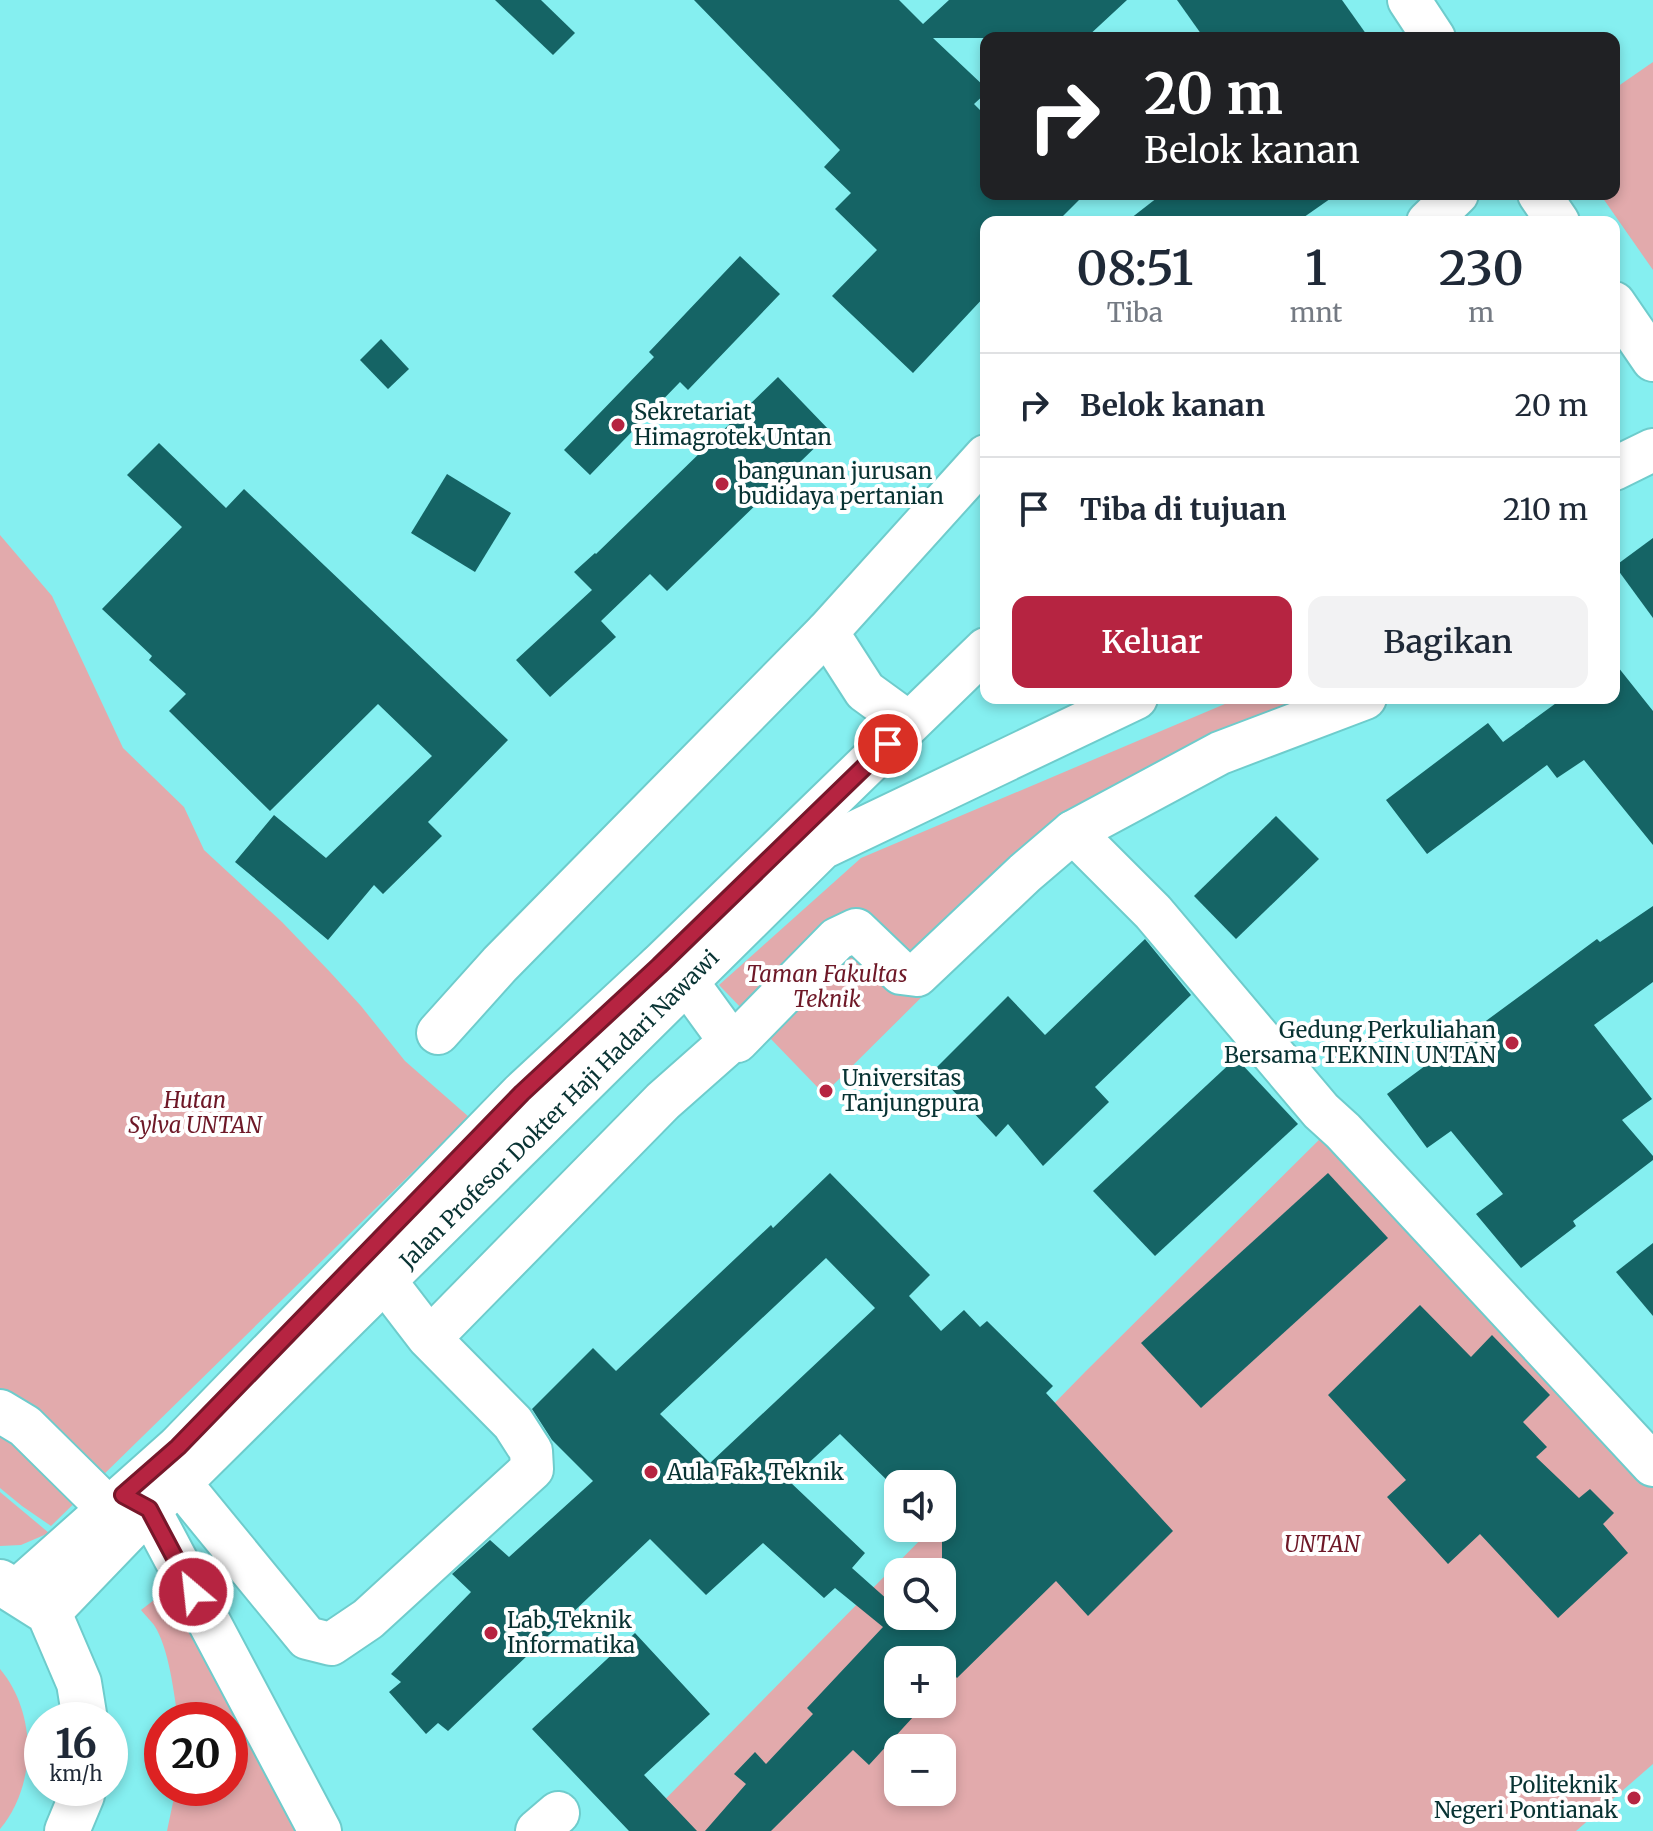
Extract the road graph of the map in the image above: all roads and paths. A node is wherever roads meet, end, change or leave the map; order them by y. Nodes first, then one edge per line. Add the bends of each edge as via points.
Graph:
1 (1409, 0) edge
2 (1430, 32) edge
3 (1451, 200) edge
4 (1434, 216) edge
5 (1620, 312) edge
6 (1653, 360) edge
7 (1653, 450) edge
8 (980, 463) edge
9 (1620, 466) edge
10 (827, 632) junction
11 (980, 655) edge
12 (1123, 704) edge
13 (1349, 704) edge
14 (909, 723) junction
15 (1073, 832) junction
16 (673, 974) junction
17 (438, 1033) dead end
18 (732, 1040) junction
19 (369, 1274) junction
20 (443, 1325) dead end
21 (0, 1411) edge
22 (1653, 1465) edge
23 (140, 1499) junction
24 (22, 1595) edge
25 (82, 1702) edge
26 (77, 1806) edge
27 (67, 1831) edge
28 (320, 1831) edge

1 - 2 lane
3 - 4 lane
5 - 6 lane
7 - 9 lane
8 - 10 lane
10 - 14 lane via 865,691
10 - 17 lane
11 - 14 lane, Jalan Profesor Dokter Haji Hadari Nawawi
12 - 16 lane, Jalan Profesor Dokter Haji Hadari Nawawi via 822,848
13 - 15 lane via 1220,753
14 - 16 lane, Jalan Profesor Dokter Haji Hadari Nawawi
15 - 18 lane via 917,975 901,973 856,930 837,939 737,1041
15 - 22 lane via 1153,912 1321,1111
16 - 18 lane
16 - 19 lane, Jalan Profesor Dokter Haji Hadari Nawawi via 522,1093
18 - 20 lane via 663,1101
19 - 23 lane, Jalan Profesor Dokter Haji Hadari Nawawi
19 - 23 lane, Jalan Profesor Dokter Haji Hadari Nawawi via 178,1447
19 - 23 lane via 513,1423 531,1451 532,1469 368,1619 331,1644 307,1638
21 - 23 lane
23 - 24 lane, Jalan Profesor Dokter Haji Hadari Nawawi
23 - 28 lane
24 - 25 highway via 79,1683
26 - 27 highway

